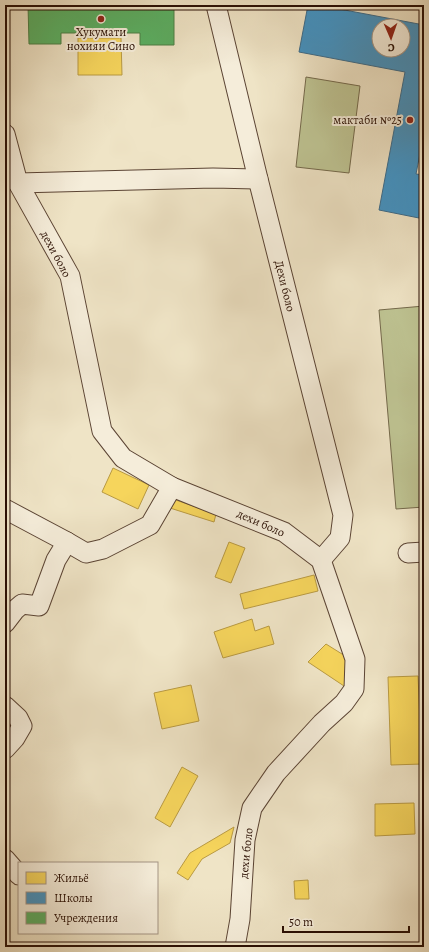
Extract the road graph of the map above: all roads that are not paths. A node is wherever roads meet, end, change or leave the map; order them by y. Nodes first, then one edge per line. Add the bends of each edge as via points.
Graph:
1 (216, 5) edge
2 (5, 134) edge
3 (258, 179) junction
4 (18, 183) junction
5 (172, 487) junction
6 (5, 509) edge
7 (67, 542) junction
8 (321, 560) junction
9 (5, 623) edge
10 (5, 706) edge
11 (5, 749) edge
12 (5, 859) edge
13 (18, 874) edge
14 (234, 947) edge

1 - 3 street, Дехи боло
2 - 4 street, дехи боло
3 - 4 street
3 - 8 street, Дехи боло via 343,515 340,538
4 - 5 street, дехи боло via 70,276 102,431 123,458
5 - 7 street via 150,525 110,546 86,553
5 - 8 street, дехи боло via 284,532
6 - 7 street
7 - 9 street via 56,560 39,606 22,604
8 - 14 street, дехи боло via 355,659 354,689 344,703 276,773 252,808 245,840 240,919
10 - 11 street via 18,718 22,726
12 - 13 street

